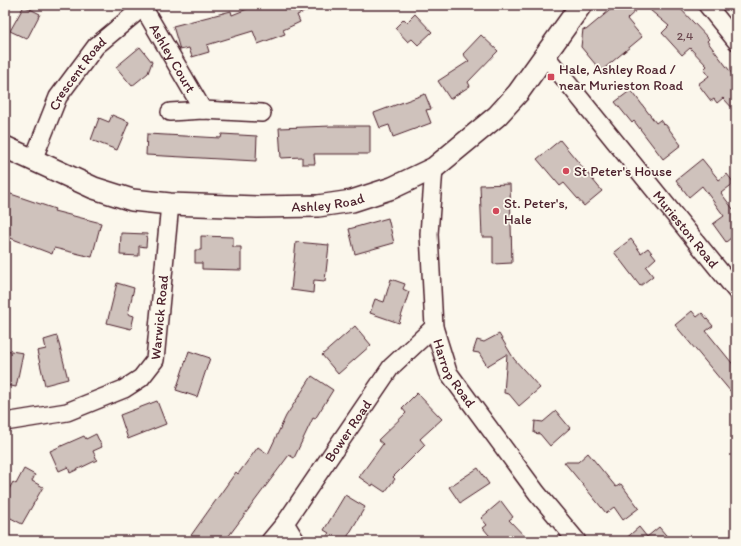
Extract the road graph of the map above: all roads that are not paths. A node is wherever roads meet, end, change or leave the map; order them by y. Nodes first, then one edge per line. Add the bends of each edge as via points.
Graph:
1 (581, 5) edge
2 (707, 5) edge
3 (145, 6) edge
4 (736, 41) edge
5 (545, 55) junction
6 (203, 110) junction
7 (170, 112) dead end
8 (262, 113) dead end
9 (5, 147) edge
10 (33, 160) junction
11 (434, 168) junction
12 (170, 204) junction
13 (736, 291) edge
14 (434, 327) junction
15 (5, 422) edge
16 (285, 524) junction
17 (270, 541) edge
18 (296, 541) edge
19 (577, 541) edge

1 - 5 main road, Ashley Road
2 - 4 street
3 - 6 street, Ashley Court
3 - 10 street, Crescent Road via 96,46 58,97
5 - 11 main road, Ashley Road via 518,93 497,116
5 - 13 street, Murieston Road
6 - 7 street
6 - 8 street
9 - 10 main road, Ashley Road
10 - 12 main road, Ashley Road via 94,188 132,200
11 - 12 main road, Ashley Road via 392,188 352,201 318,206
11 - 14 street, Harrop Road via 429,234
12 - 15 street, Warwick Road via 155,360 141,378 124,389 67,412
14 - 16 street, Bower Road via 391,367
14 - 19 street, Harrop Road via 448,372 537,493
16 - 17 street, Bower Road
16 - 18 street

